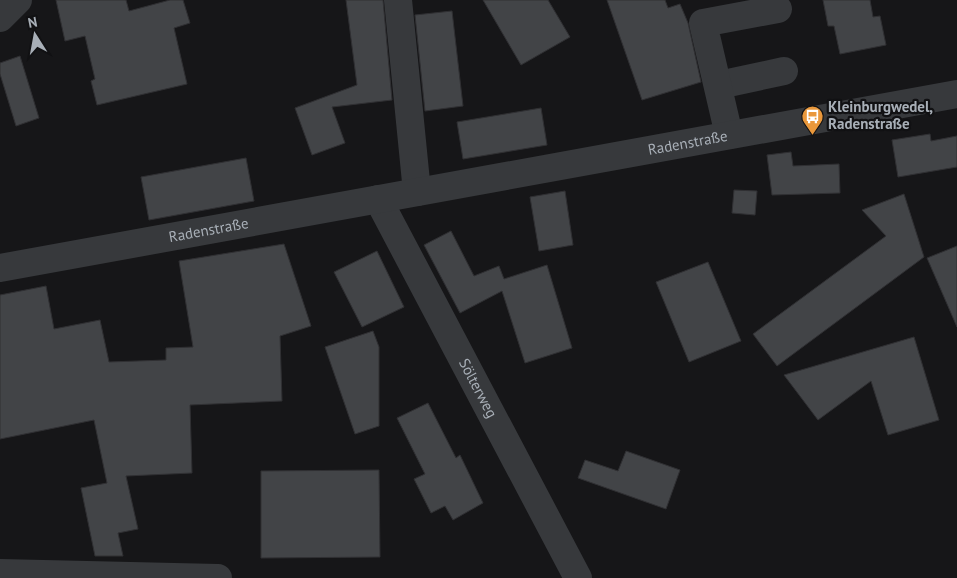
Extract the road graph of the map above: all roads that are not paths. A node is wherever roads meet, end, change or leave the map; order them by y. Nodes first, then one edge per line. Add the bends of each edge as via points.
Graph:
1 (18, 0) edge
2 (398, 0) edge
3 (778, 9) dead end
4 (0, 18) edge
5 (784, 72) dead end
6 (719, 85) junction
7 (957, 94) edge
8 (729, 135) junction
9 (417, 192) junction
10 (378, 199) junction
11 (0, 268) edge
12 (0, 573) edge
13 (218, 578) edge
14 (578, 578) edge

1 - 4 street
2 - 9 street
3 - 6 street via 703,23
5 - 6 street
6 - 8 street
7 - 8 street, Radenstraße
8 - 9 street, Radenstraße
9 - 10 street, Radenstraße
10 - 11 street, Radenstraße
10 - 14 street, Sölterweg
12 - 13 street

